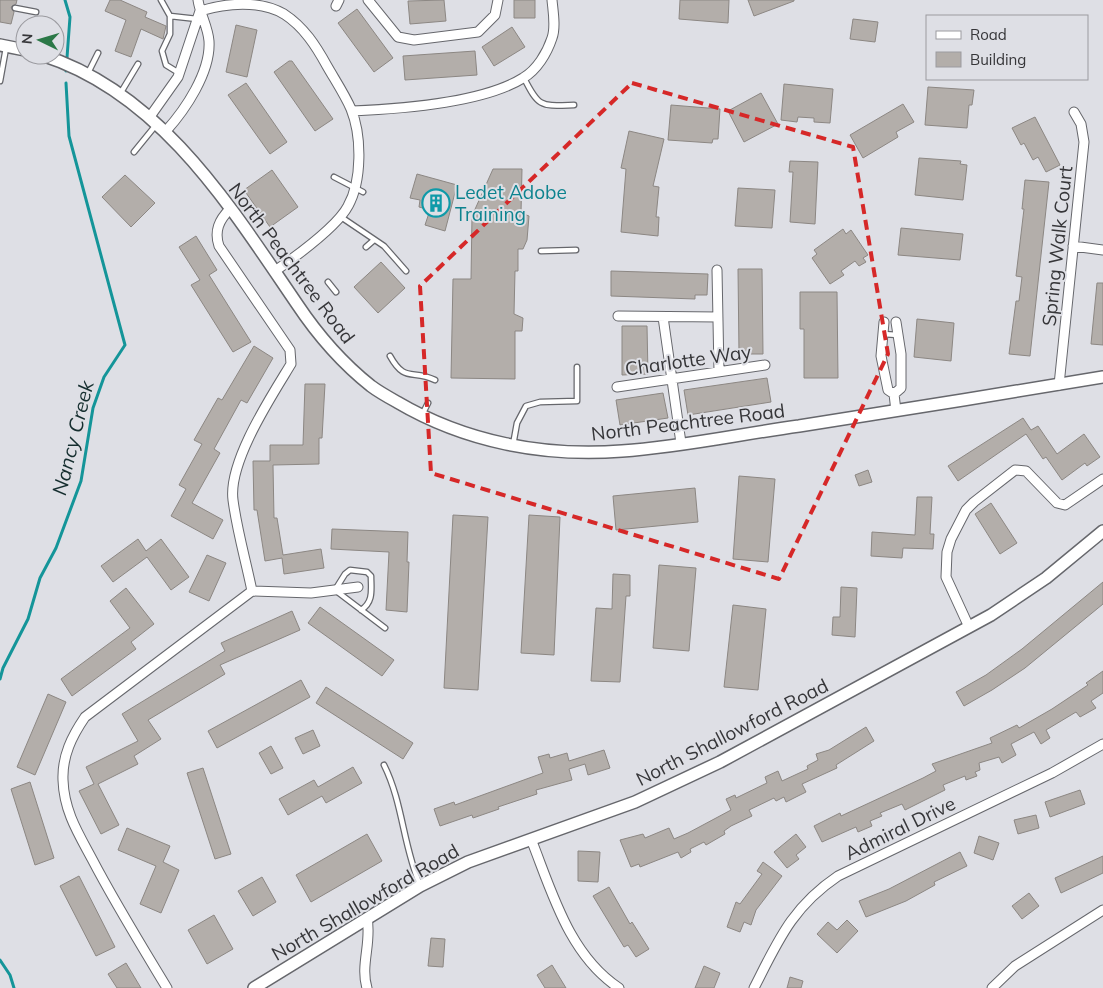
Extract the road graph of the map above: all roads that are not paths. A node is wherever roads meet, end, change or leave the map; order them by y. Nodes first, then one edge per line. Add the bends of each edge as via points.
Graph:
1 (161, 0) edge
2 (198, 0) edge
3 (368, 0) edge
4 (498, 0) edge
5 (552, 0) edge
6 (15, 8) dead end
7 (36, 12) dead end
8 (198, 15) junction
9 (170, 16) junction
10 (3, 45) edge
11 (98, 52) dead end
12 (65, 63) edge
13 (138, 64) dead end
14 (87, 74) junction
15 (180, 74) junction
16 (524, 78) junction
17 (0, 81) edge
18 (119, 95) junction
19 (574, 105) dead end
20 (352, 111) junction
21 (1074, 112) dead end
22 (157, 124) junction
23 (134, 152) dead end
24 (334, 176) dead end
25 (359, 190) junction
26 (230, 208) junction
27 (341, 217) junction
28 (374, 240) junction
29 (1073, 246) junction
30 (366, 247) dead end
31 (576, 250) dead end
32 (1103, 250) edge
33 (540, 251) dead end
34 (717, 270) dead end
35 (275, 271) junction
36 (406, 271) dead end
37 (328, 282) dead end
38 (336, 292) dead end
39 (618, 316) dead end
40 (663, 317) junction
41 (718, 317) junction
42 (884, 322) dead end
43 (896, 322) dead end
44 (882, 334) junction
45 (898, 335) junction
46 (390, 356) dead end
47 (765, 365) dead end
48 (577, 367) dead end
49 (719, 372) junction
50 (1103, 377) edge
51 (672, 378) junction
52 (435, 380) dead end
53 (1058, 385) junction
54 (617, 387) dead end
55 (894, 394) junction
56 (428, 403) dead end
57 (896, 411) junction
58 (422, 417) junction
59 (681, 443) junction
60 (513, 446) junction
61 (1103, 479) edge
62 (1103, 531) edge
63 (358, 587) dead end
64 (335, 590) junction
65 (252, 591) junction
66 (361, 610) junction
67 (969, 627) junction
68 (385, 628) dead end
69 (1103, 744) edge
70 (384, 765) dead end
71 (531, 839) junction
72 (420, 886) junction
73 (1103, 910) edge
74 (367, 918) junction
75 (167, 988) edge
76 (254, 988) edge
77 (367, 988) edge
78 (619, 988) edge
79 (754, 988) edge
80 (992, 988) edge

1 - 9 lane
2 - 8 street
3 - 4 street via 398,37 414,40 478,32 495,14
5 - 16 street via 553,36 539,64
6 - 7 lane
8 - 9 lane
8 - 15 street
8 - 20 street via 214,7 244,4 284,13 315,46
8 - 22 street via 209,41 205,64 186,106
9 - 15 lane via 170,34 162,51 166,64
10 - 17 lane
11 - 14 lane
12 - 14 street, North Peachtree Road
13 - 18 lane
14 - 18 street, North Peachtree Road
15 - 22 street
16 - 19 lane via 534,97 545,106
16 - 20 street via 467,99
18 - 22 street, North Peachtree Road
20 - 25 street
21 - 29 street, Spring Walk Court via 1081,124 1084,142
22 - 23 lane
22 - 26 street, North Peachtree Road via 195,163
24 - 25 lane
25 - 27 street
26 - 35 street, North Peachtree Road
26 - 65 street via 217,227 219,246 290,350 291,364 239,458 234,476 232,499
27 - 28 lane
27 - 35 street
28 - 30 lane
28 - 36 lane via 384,246
29 - 32 street
29 - 53 street, Spring Walk Court
31 - 33 lane
34 - 41 street
35 - 58 street, North Peachtree Road via 334,351 372,387
37 - 38 lane
39 - 40 street
40 - 41 street
40 - 51 street
41 - 49 street
42 - 44 street
43 - 45 street
44 - 45 lane
44 - 55 street via 881,356 888,390
45 - 55 street via 901,388
46 - 52 lane via 398,369 406,374 423,374
47 - 49 street, Charlotte Way
48 - 60 lane via 577,401 540,402 526,406 517,423
49 - 51 street, Charlotte Way
50 - 53 street, North Peachtree Road
51 - 54 street, Charlotte Way
51 - 59 street
53 - 57 street, North Peachtree Road
55 - 57 street
56 - 58 lane
57 - 59 street, North Peachtree Road
58 - 60 street, North Peachtree Road via 468,435
59 - 60 street, North Peachtree Road via 622,451 562,452
61 - 67 street via 1066,505 1057,503 1026,471 1015,470 966,510 947,552 946,576
62 - 67 street, North Shallowford Road via 1046,578
63 - 64 street
64 - 65 street via 311,593
64 - 66 lane
64 - 66 lane via 350,570 367,572 371,576 371,600
65 - 75 street via 85,717 72,736 64,759 62,779 71,821 110,895
66 - 68 lane
67 - 71 street, North Shallowford Road via 676,784
69 - 79 street, Admiral Drive via 1052,773 823,886 798,909
70 - 72 lane via 394,784 410,858
71 - 72 street, North Shallowford Road via 468,862
71 - 78 street via 578,947 597,970
72 - 74 street, North Shallowford Road
73 - 80 street via 1015,966
74 - 76 street, North Shallowford Road
74 - 77 street via 369,938 364,978

